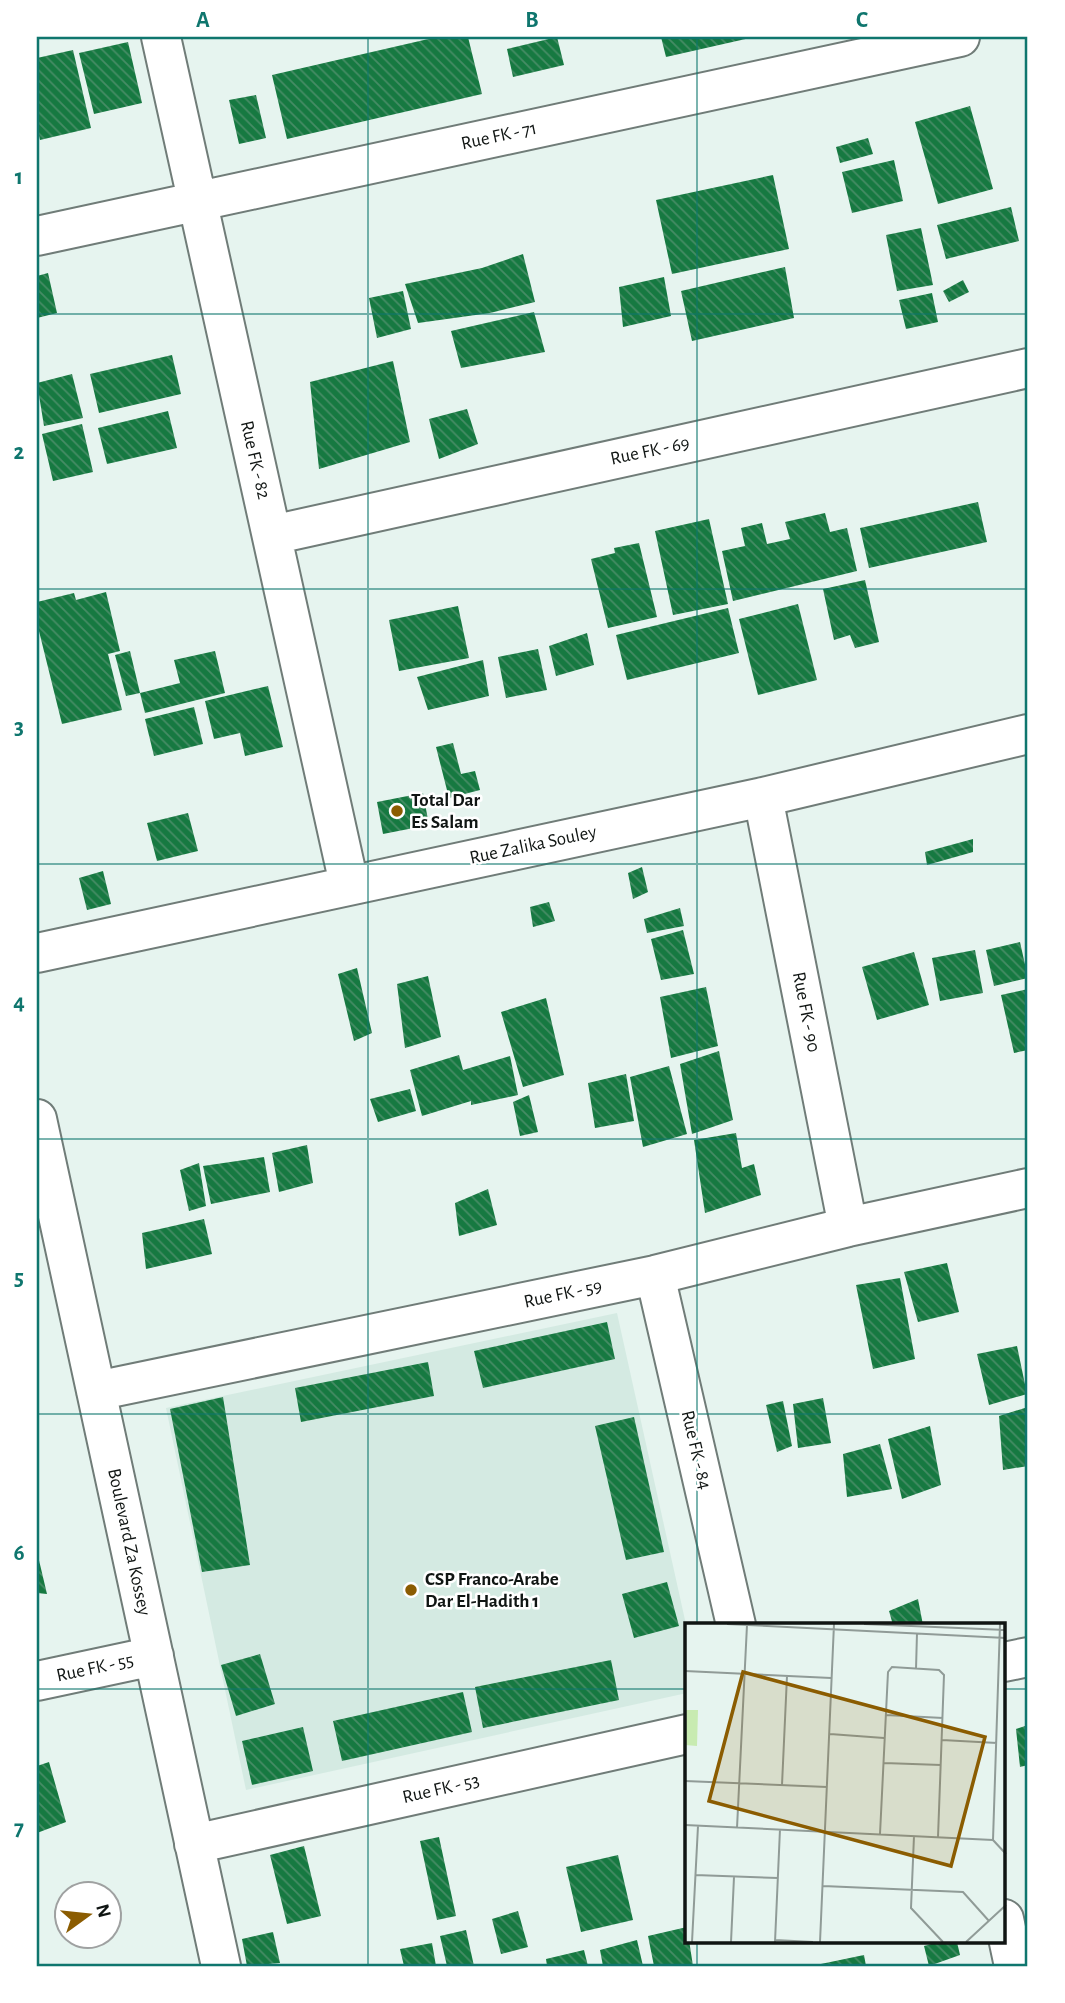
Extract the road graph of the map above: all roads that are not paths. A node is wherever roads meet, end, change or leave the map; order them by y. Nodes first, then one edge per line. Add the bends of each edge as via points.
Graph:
1 (161, 37) edge
2 (960, 37) edge
3 (197, 201) junction
4 (37, 236) edge
5 (1028, 368) edge
6 (272, 535) junction
7 (1028, 734) edge
8 (763, 797) junction
9 (349, 884) junction
10 (37, 953) edge
11 (37, 1119) edge
12 (1028, 1188) edge
13 (848, 1227) junction
14 (655, 1275) junction
15 (96, 1391) junction
16 (736, 1623) edge
17 (153, 1656) junction
18 (1028, 1657) edge
19 (1006, 1662) edge
20 (37, 1681) edge
21 (685, 1734) edge
22 (194, 1843) junction
23 (1006, 1928) edge
24 (221, 1966) edge
25 (1014, 1966) edge

1 - 3 street, Rue FK - 82
2 - 3 street, Rue FK - 71
3 - 4 street, Rue FK - 71
3 - 6 street, Rue FK - 82
5 - 6 street, Rue FK - 69
6 - 9 street, Rue FK - 82
7 - 8 street, Rue Zalika Souley
8 - 9 street, Rue Zalika Souley
8 - 13 street, Rue FK - 90
9 - 10 street, Rue Zalika Souley
11 - 15 street, Boulevard Za Kossey
12 - 13 street, Rue FK - 59
13 - 14 street, Rue FK - 59
14 - 15 street, Rue FK - 59
14 - 16 street, Rue FK - 84
15 - 17 street, Boulevard Za Kossey
17 - 20 street, Rue FK - 55
17 - 22 street, Boulevard Za Kossey
18 - 19 street
21 - 22 street, Rue FK - 53
22 - 24 street, Boulevard Za Kossey
23 - 25 street

